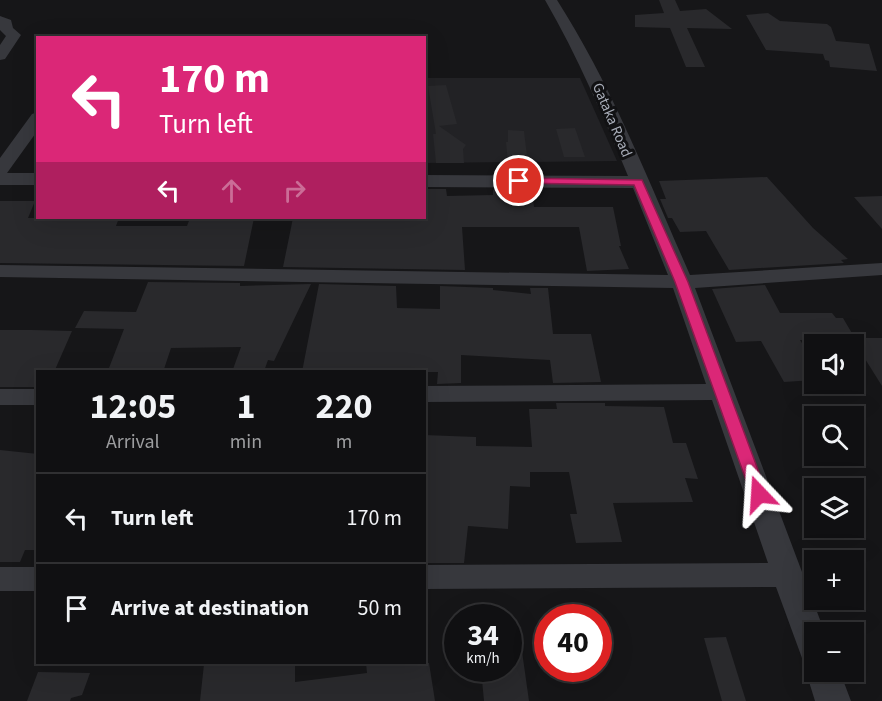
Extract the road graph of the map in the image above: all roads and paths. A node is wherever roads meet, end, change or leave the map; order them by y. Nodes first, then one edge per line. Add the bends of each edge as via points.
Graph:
1 (551, 0) edge
2 (0, 20) edge
3 (0, 56) edge
4 (36, 120) edge
5 (0, 171) edge
6 (0, 179) edge
7 (36, 179) edge
8 (426, 181) edge
9 (638, 182) junction
10 (0, 271) edge
11 (879, 274) edge
12 (682, 282) junction
13 (722, 392) junction
14 (426, 394) edge
15 (0, 397) edge
16 (36, 397) edge
17 (789, 575) junction
18 (426, 577) edge
19 (0, 579) edge
20 (36, 579) edge
21 (805, 622) edge
22 (826, 682) edge
23 (833, 701) edge

1 - 9 street, Gataka Road via 602,93
2 - 3 street via 14,35
4 - 5 street
6 - 7 street
8 - 9 street
9 - 12 street, Gataka Road
10 - 12 street
11 - 12 street
12 - 13 street, Gataka Road
13 - 14 street
13 - 17 street, Gataka Road
15 - 16 street
17 - 18 street
17 - 21 street, Gataka Road
19 - 20 street
22 - 23 street

